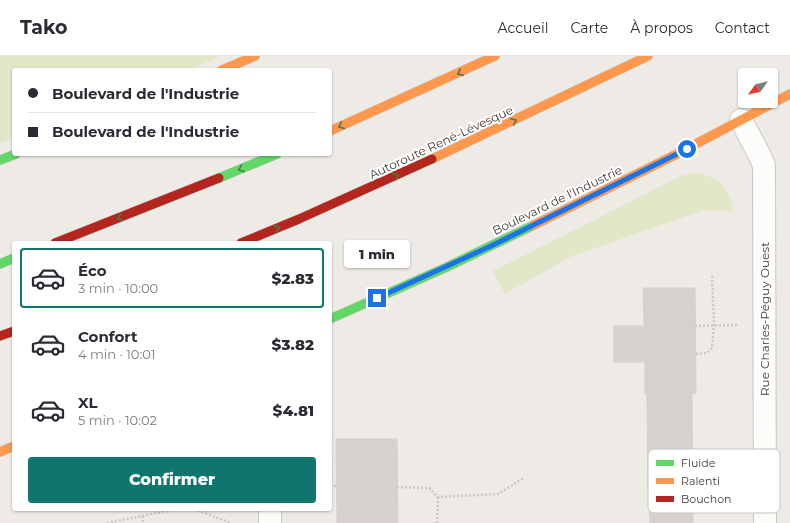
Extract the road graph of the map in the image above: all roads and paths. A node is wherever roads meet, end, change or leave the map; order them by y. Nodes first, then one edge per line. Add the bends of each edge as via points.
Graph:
1 (255, 56) edge
2 (495, 56) edge
3 (648, 56) edge
4 (227, 68) edge
5 (790, 94) edge
6 (741, 120) junction
7 (332, 130) edge
8 (12, 156) edge
9 (272, 156) edge
10 (0, 160) edge
11 (60, 241) edge
12 (246, 241) edge
13 (12, 259) edge
14 (0, 264) edge
15 (712, 274) dead end
16 (332, 318) edge
17 (740, 325) dead end
18 (695, 326) dead end
19 (714, 326) junction
20 (12, 332) edge
21 (0, 336) edge
22 (696, 354) dead end
23 (12, 447) edge
24 (765, 449) edge
25 (0, 452) edge
26 (524, 478) dead end
27 (332, 486) edge
28 (337, 486) dead end
29 (398, 487) dead end
30 (438, 497) junction
31 (166, 511) edge
32 (199, 511) edge
33 (270, 511) edge
34 (765, 513) edge
35 (142, 516) junction
36 (107, 523) edge
37 (143, 523) edge
38 (231, 523) edge
39 (270, 523) edge
40 (437, 523) edge
41 (765, 523) edge

1 - 4 main road
2 -> 7 main road
12 -> 3 main road, Autoroute René-Lévesque via 443,154
5 - 6 main road, Boulevard de l'Industrie
6 - 16 main road, Boulevard de l'Industrie via 525,229
6 - 24 street, Rue Charles-Péguy Ouest via 764,165
8 - 10 main road
9 -> 11 main road
13 - 14 main road
15 - 19 path
17 - 19 path
18 - 19 path
19 - 22 path via 712,348 707,353
20 - 21 main road
23 - 25 main road
26 - 30 path via 498,494
27 - 28 path
29 - 30 path via 429,488
30 - 40 path
31 - 35 path
32 - 38 path
33 - 39 street
34 - 41 street, Rue Charles-Péguy Ouest
35 - 36 path
35 - 37 path

